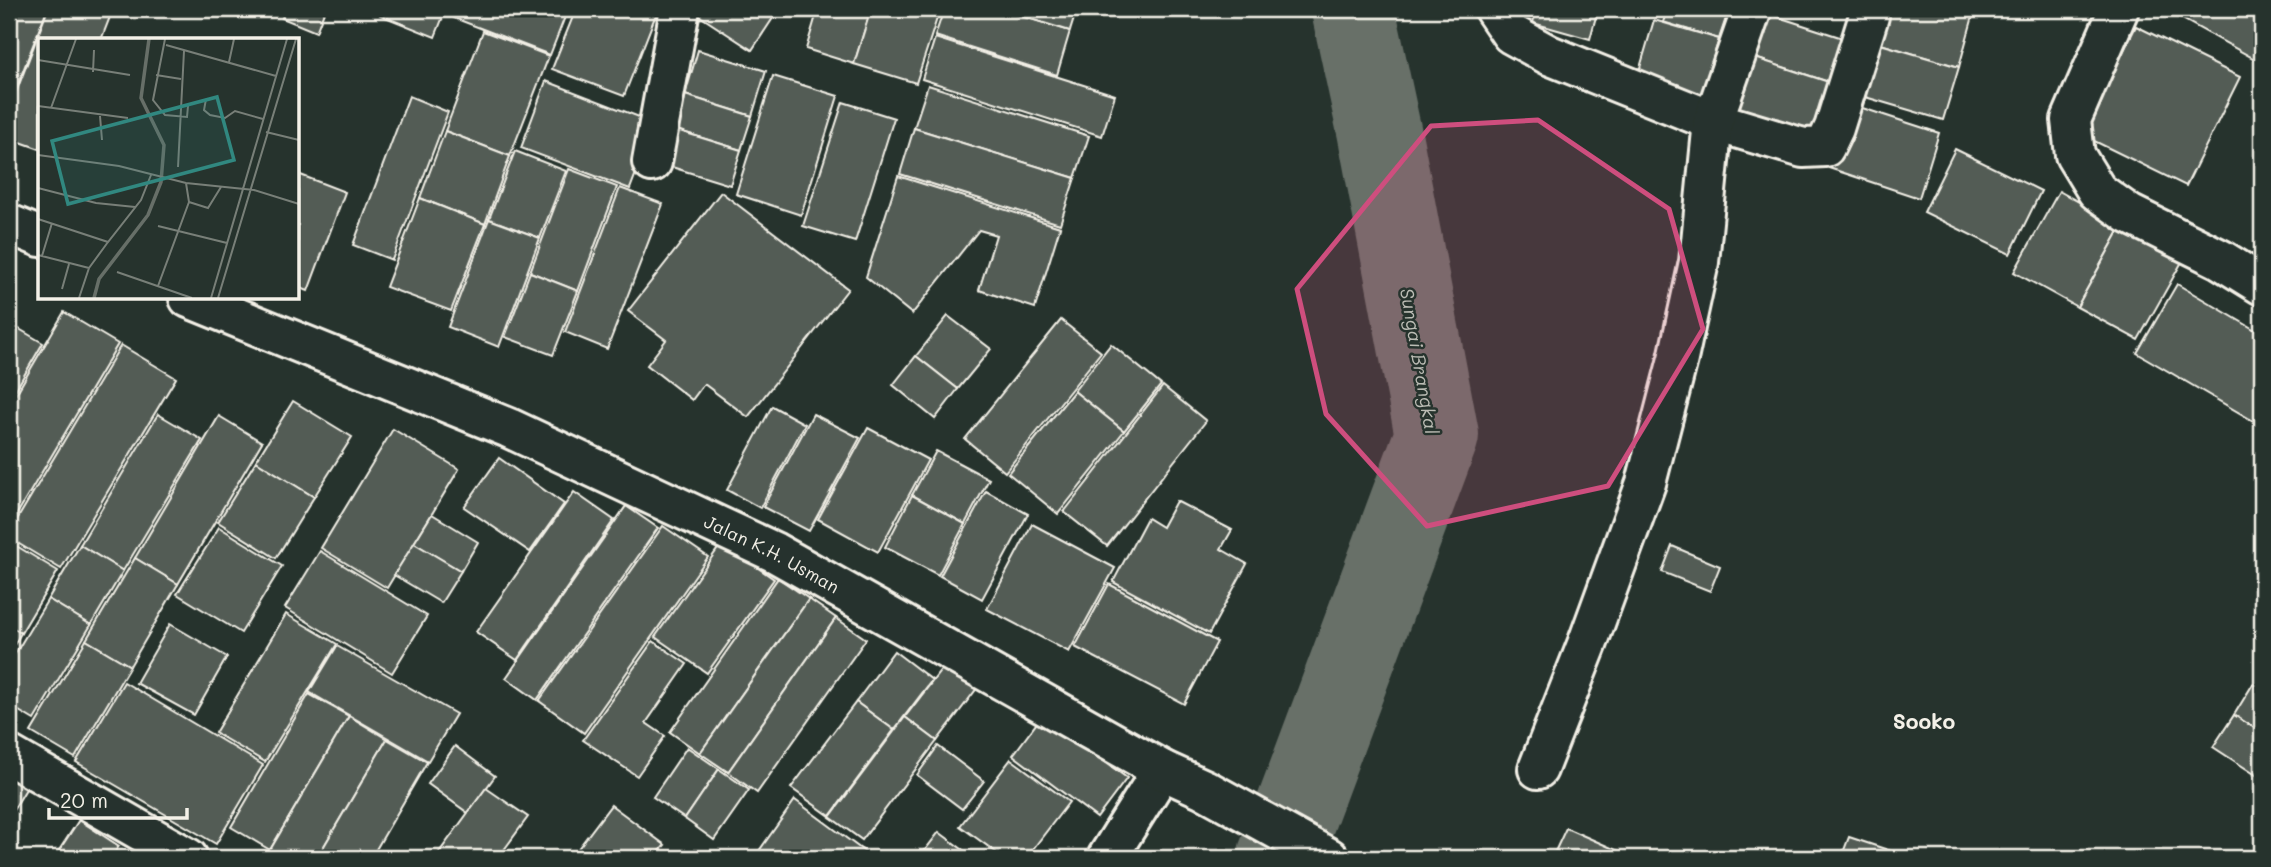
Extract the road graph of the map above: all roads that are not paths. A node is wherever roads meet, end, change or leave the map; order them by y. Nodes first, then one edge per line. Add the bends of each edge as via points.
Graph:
1 (680, 9) edge
2 (1494, 9) edge
3 (1752, 9) edge
4 (2119, 9) edge
5 (1869, 16) dead end
6 (1713, 121) junction
7 (652, 162) dead end
8 (9, 224) edge
9 (38, 236) edge
10 (2262, 285) edge
11 (191, 299) edge
12 (9, 755) edge
13 (1538, 769) dead end
14 (1162, 770) junction
15 (188, 858) edge
16 (1107, 858) edge
17 (1329, 858) edge

1 - 7 street
2 - 6 street via 1511,34 1549,55
3 - 6 street
4 - 10 street via 2071,120 2075,155 2097,191 2129,214
5 - 6 street via 1825,147 1803,148
6 - 13 street via 1699,262 1646,483
8 - 9 street
11 - 14 street, Jalan K.H. Usman via 509,428 774,552
12 - 15 street
14 - 16 street
14 - 17 street, Jalan K.H. Usman

